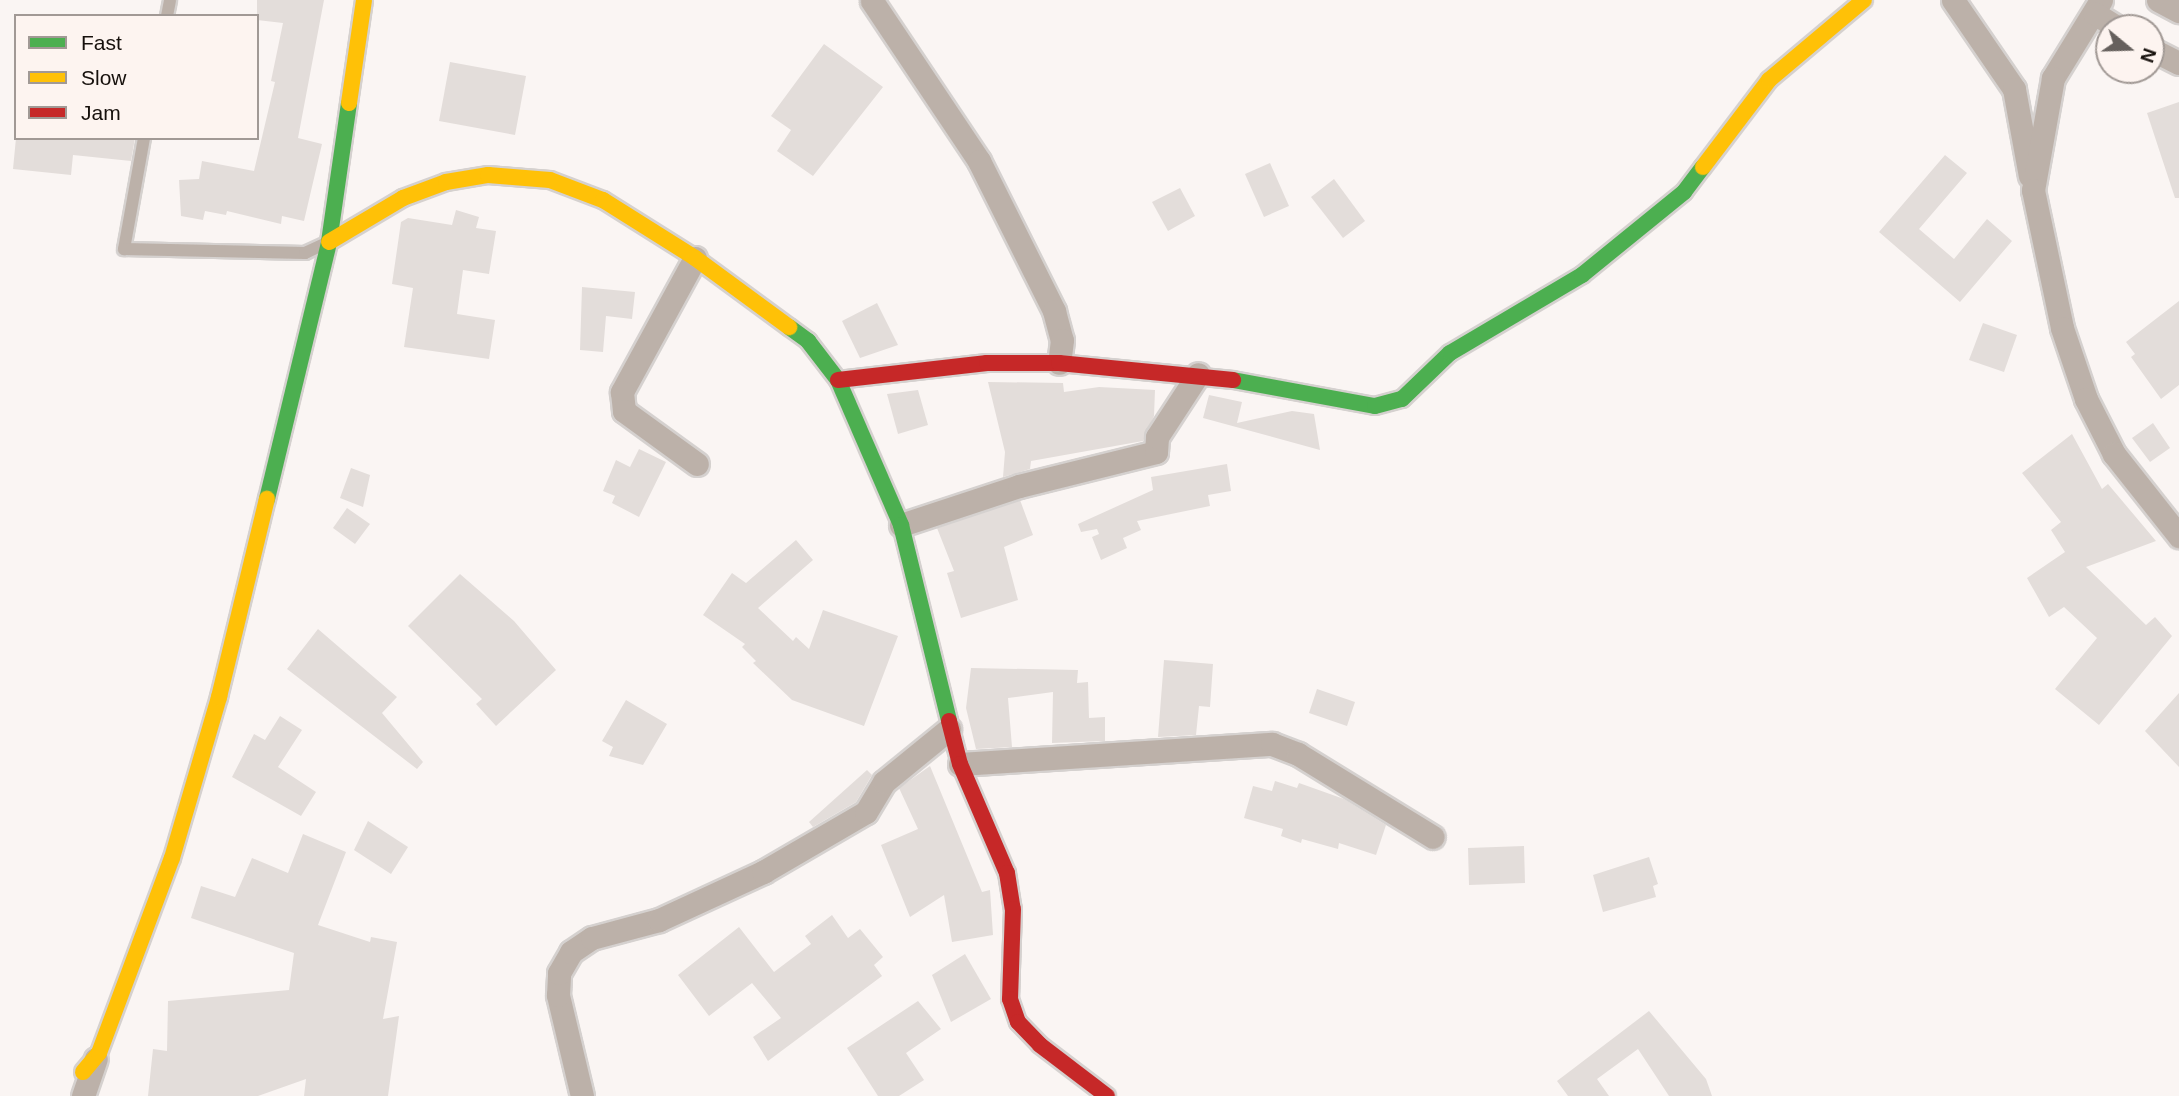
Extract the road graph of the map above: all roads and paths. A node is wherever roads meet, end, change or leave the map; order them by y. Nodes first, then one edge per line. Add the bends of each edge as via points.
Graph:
1 (364, 0) edge
2 (1864, 0) edge
3 (1953, 0) edge
4 (2158, 0) edge
5 (872, 1) edge
6 (2097, 7) edge
7 (2179, 11) edge
8 (144, 140) edge
9 (2033, 190) junction
10 (329, 242) junction
11 (695, 258) junction
12 (1059, 363) junction
13 (1198, 374) junction
14 (838, 380) junction
15 (697, 464) dead end
16 (901, 525) junction
17 (2179, 536) edge
18 (950, 729) junction
19 (960, 764) junction
20 (1433, 838) dead end
21 (99, 1053) junction
22 (83, 1072) dead end
23 (83, 1096) edge
24 (582, 1096) edge
25 (1107, 1096) edge

1 - 10 street
2 - 13 street via 1769,80 1684,192 1582,275 1450,353 1402,399 1375,406
3 - 9 street via 2014,89
4 - 7 street
5 - 12 street via 979,160 1054,311 1062,340
6 - 9 street via 2053,78
8 - 10 lane via 124,249 305,253
9 - 17 street via 2062,328 2086,399 2114,454
10 - 11 street via 403,198 446,182 488,174 550,180 603,200
10 - 21 street via 219,697 172,858
11 - 14 street via 808,341
11 - 15 street via 622,392 624,411
12 - 13 street
12 - 14 street via 987,363
13 - 16 street via 1157,437 1156,452 1019,486
14 - 16 street
16 - 18 street
18 - 19 street
18 - 24 street via 884,782 866,812 763,872 659,920 592,939 571,952 559,973 558,995
19 - 20 street via 1272,744 1298,754
19 - 25 street via 1007,873 1013,909 1010,999 1018,1022 1040,1045
21 - 22 street
21 - 23 street

